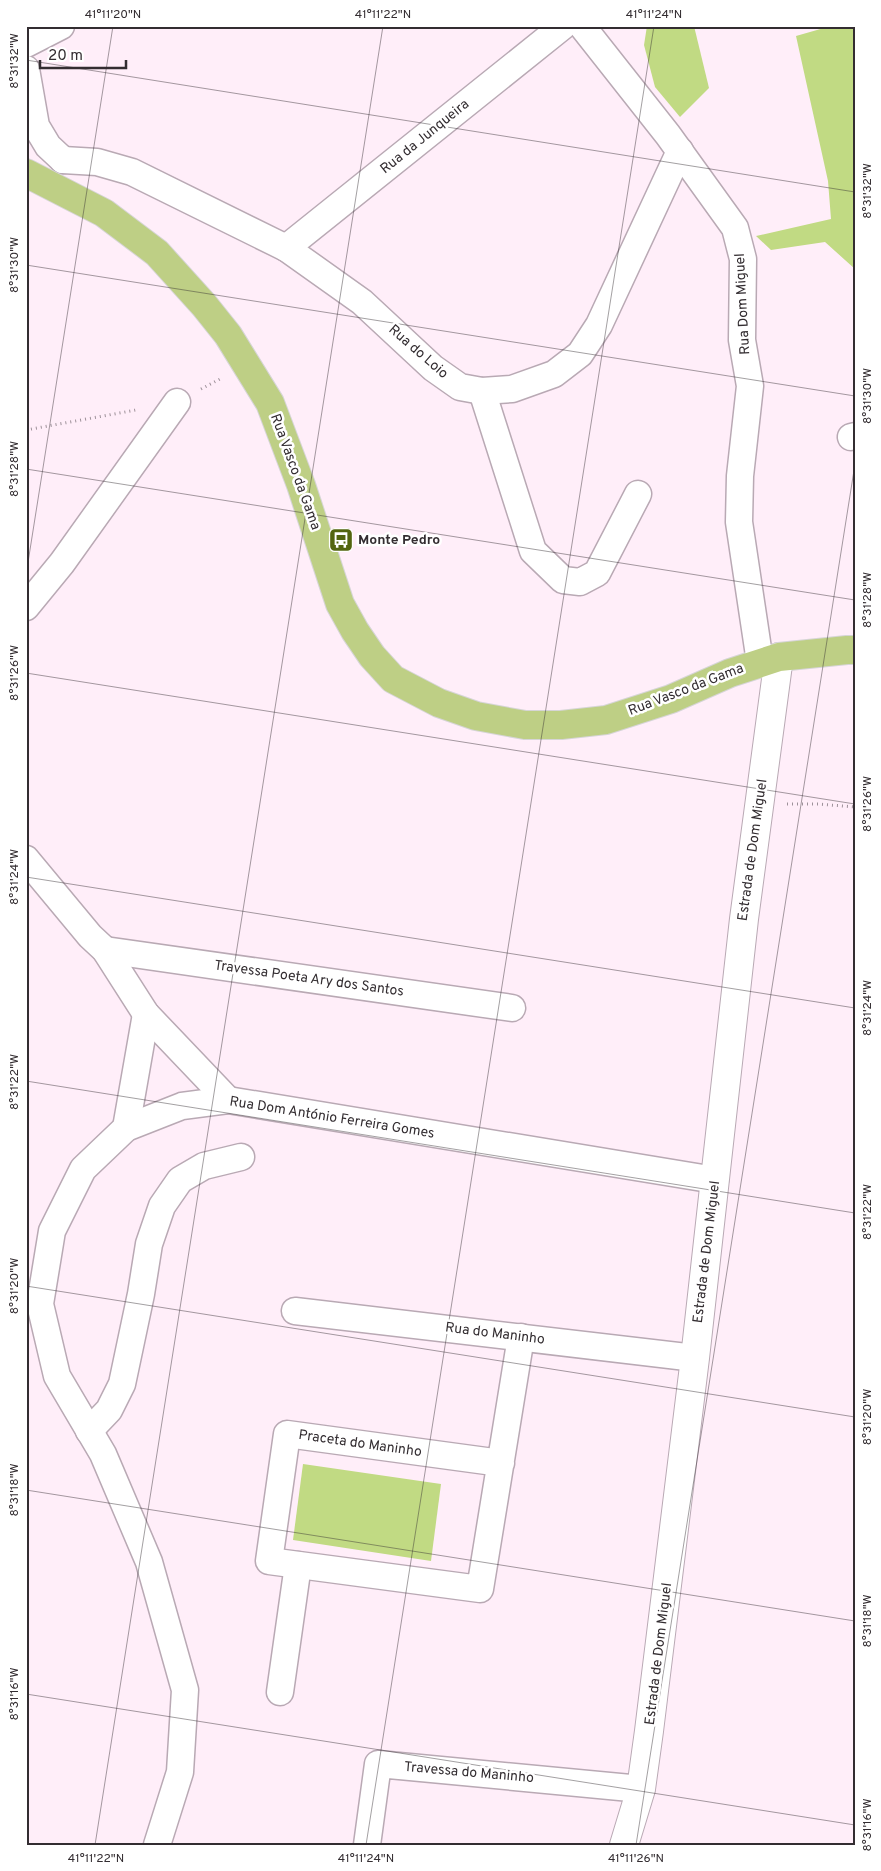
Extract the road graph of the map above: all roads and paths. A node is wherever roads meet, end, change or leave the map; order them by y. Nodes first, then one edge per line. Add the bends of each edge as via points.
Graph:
1 (61, 26) edge
2 (563, 26) edge
3 (582, 26) edge
4 (26, 44) edge
5 (26, 69) edge
6 (680, 151) junction
7 (63, 160) junction
8 (26, 173) edge
9 (54, 186) junction
10 (286, 248) junction
11 (247, 365) junction
12 (482, 392) junction
13 (177, 402) junction
14 (26, 430) edge
15 (638, 494) dead end
16 (26, 606) edge
17 (855, 650) edge
18 (769, 660) junction
19 (759, 805) junction
20 (855, 807) edge
21 (26, 859) edge
22 (105, 950) junction
23 (512, 1008) dead end
24 (146, 1014) junction
25 (228, 1100) junction
26 (126, 1128) junction
27 (241, 1157) dead end
28 (715, 1180) junction
29 (295, 1311) dead end
30 (521, 1337) junction
31 (695, 1358) junction
32 (89, 1431) junction
33 (501, 1463) junction
34 (298, 1565) junction
35 (280, 1692) dead end
36 (641, 1789) junction
37 (157, 1845) edge
38 (366, 1845) edge
39 (624, 1845) edge

1 - 4 street
2 - 10 street, Rua da Junqueira
3 - 6 street, Rua Dom Miguel
5 - 7 street via 36,126 48,146
6 - 12 street, Rua do Loio via 599,326 580,354 554,374 512,389
6 - 18 street, Rua Dom Miguel via 735,228 743,259 742,340 750,386 740,476 739,522
7 - 9 street
7 - 10 street, Rua do Loio via 98,162 132,172
8 - 9 main road, Rua Vasco da Gama
9 - 11 main road, Rua Vasco da Gama via 104,213 156,253 204,305
10 - 12 street, Rua do Loio via 362,302 433,368 460,387
11 - 13 path
11 - 18 main road, Rua Vasco da Gama via 273,412 340,604 372,656 400,683 440,704 476,716 525,725 561,725 606,720 671,699
12 - 15 street via 533,551 563,580 580,582 597,572
13 - 14 path
13 - 16 street via 62,563
17 - 18 main road, Rua Vasco da Gama
18 - 19 street, Estrada de Dom Miguel
19 - 20 path
19 - 28 street, Estrada de Dom Miguel
21 - 22 street
22 - 23 street, Travessa Poeta Ary dos Santos
22 - 24 street
24 - 25 street
24 - 26 street
25 - 26 street, Rua Dom António Ferreira Gomes via 182,1106
25 - 28 street, Rua Dom António Ferreira Gomes
26 - 32 street, Rua Dom António Ferreira Gomes via 83,1169 52,1231 40,1304 57,1376
27 - 32 street via 204,1166 180,1180 162,1206 149,1244 122,1384 108,1410
28 - 31 street, Estrada de Dom Miguel
29 - 30 street, Rua do Maninho
30 - 31 street, Rua do Maninho
30 - 33 street, Praceta do Maninho
31 - 36 street, Estrada de Dom Miguel
32 - 37 street, Rua Dom António Ferreira Gomes via 103,1454 149,1562 185,1690 180,1772
33 - 34 street, Praceta do Maninho via 480,1589
33 - 34 street, Praceta do Maninho via 287,1434 269,1561
34 - 35 street
36 - 38 street, Travessa do Maninho via 378,1764
36 - 39 street, Estrada de Dom Miguel

